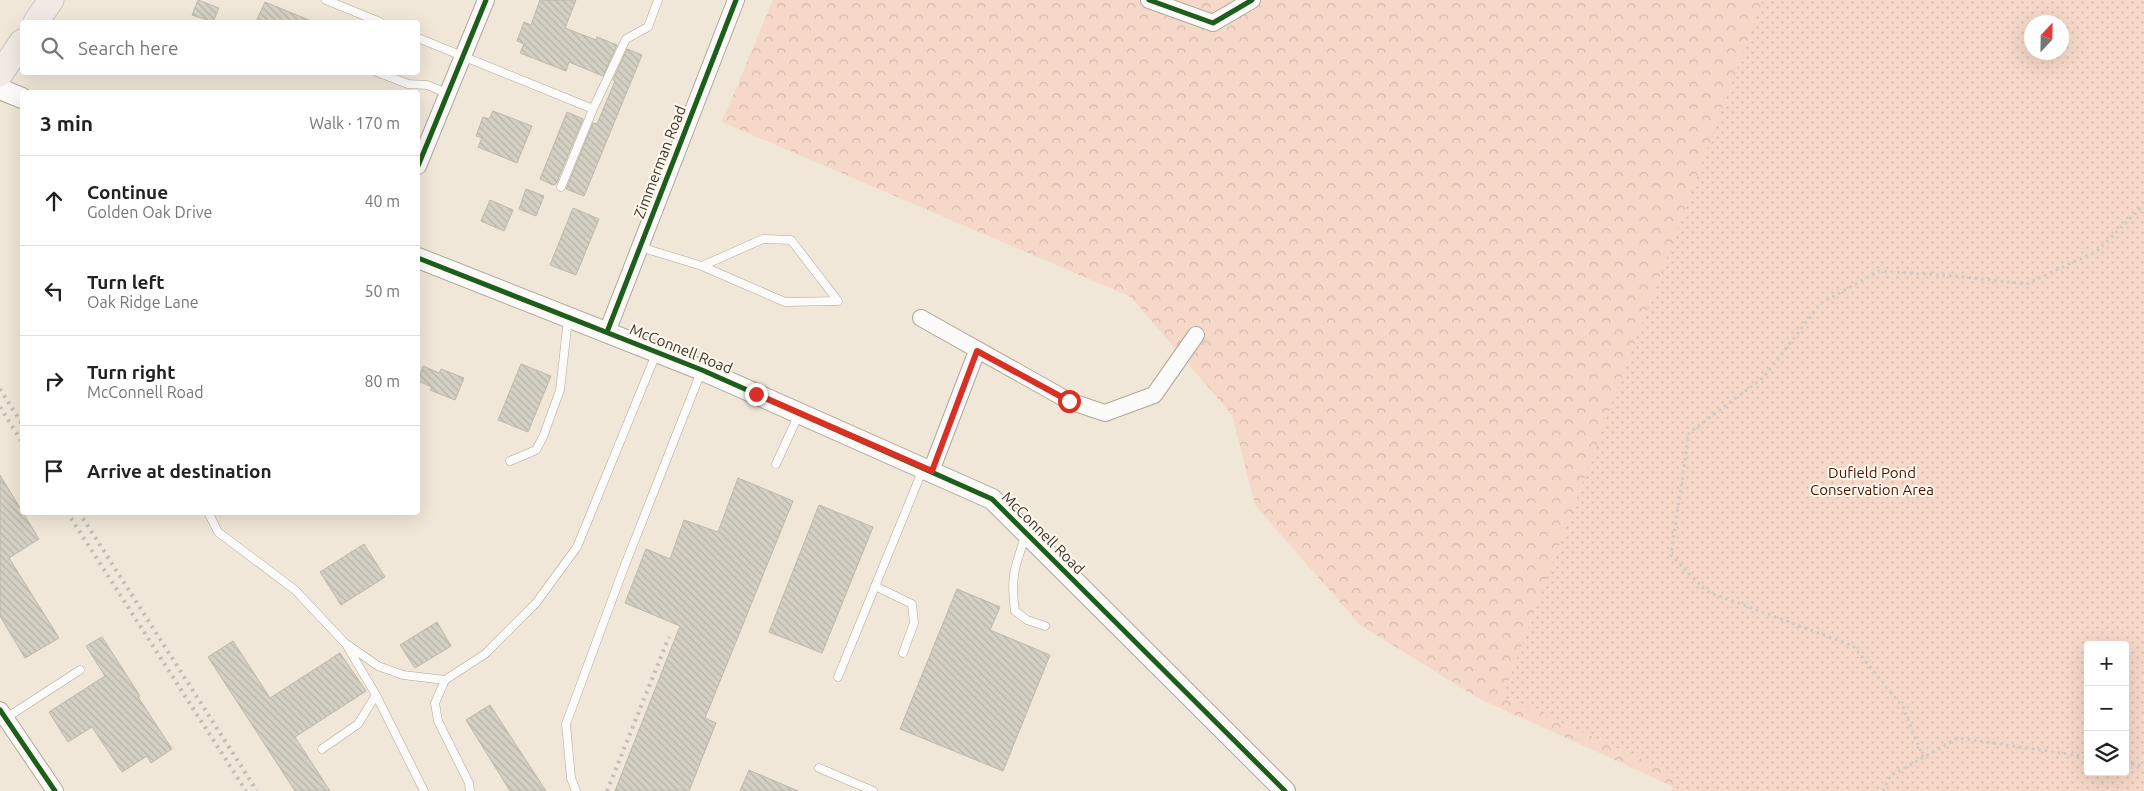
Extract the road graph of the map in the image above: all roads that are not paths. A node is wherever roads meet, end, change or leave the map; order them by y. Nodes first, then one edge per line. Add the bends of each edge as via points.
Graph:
1 (51, 0) edge
2 (326, 0) edge
3 (486, 0) edge
4 (658, 0) edge
5 (736, 0) edge
6 (1149, 0) edge
7 (1252, 0) edge
8 (37, 20) edge
9 (375, 20) edge
10 (420, 39) edge
11 (20, 45) edge
12 (462, 57) junction
13 (0, 74) edge
14 (385, 75) edge
15 (0, 89) edge
16 (448, 93) junction
17 (20, 97) edge
18 (593, 109) junction
19 (420, 161) edge
20 (561, 187) dead end
21 (640, 247) junction
22 (420, 259) edge
23 (702, 266) junction
24 (568, 317) junction
25 (921, 318) dead end
26 (607, 332) junction
27 (1196, 335) dead end
28 (977, 351) junction
29 (657, 352) junction
30 (702, 370) junction
31 (799, 414) junction
32 (510, 460) dead end
33 (776, 464) dead end
34 (928, 469) junction
35 (210, 515) edge
36 (1027, 533) junction
37 (875, 586) junction
38 (1045, 626) dead end
39 (344, 643) junction
40 (903, 653) dead end
41 (80, 670) dead end
42 (838, 677) dead end
43 (445, 680) junction
44 (376, 695) junction
45 (3, 714) edge
46 (322, 749) dead end
47 (819, 768) dead end
48 (1280, 789) edge
49 (55, 791) edge
50 (424, 791) edge
51 (470, 791) edge
52 (576, 791) edge
53 (873, 791) edge

1 - 8 main road
2 - 9 lane
3 - 12 street
4 - 18 lane via 648,26 626,39
5 - 21 street, Zimmerman Road
6 - 7 street via 1212,23
10 - 12 lane
11 - 13 main road
12 - 16 street
12 - 18 lane
14 - 16 lane
15 - 17 street
16 - 19 street
18 - 20 lane
21 - 23 lane
21 - 26 street, Zimmerman Road
22 - 24 street, McConnell Road
23 - 23 lane via 785,302 838,301 791,240 763,239
24 - 26 street, McConnell Road
24 - 32 lane via 560,390 543,437 536,450
25 - 28 street
26 - 29 street, McConnell Road
27 - 28 street via 1154,395 1105,413 1069,401
28 - 34 street
29 - 30 street, McConnell Road
29 - 43 lane via 577,547 536,603 485,654
30 - 31 street, McConnell Road
30 - 52 lane via 566,724 571,778
31 - 33 lane
31 - 34 street, McConnell Road
34 - 36 street, McConnell Road via 992,499
34 - 37 lane
35 - 39 lane via 218,532 295,590
36 - 38 lane via 1013,571 1015,611 1027,620
36 - 48 street, McConnell Road
37 - 40 lane via 912,604 914,623
37 - 42 lane
39 - 43 lane via 386,669 403,675
39 - 44 lane
41 - 45 lane
43 - 51 lane via 435,703 438,721
44 - 46 lane via 358,724
44 - 50 lane
45 - 49 street
47 - 53 lane

